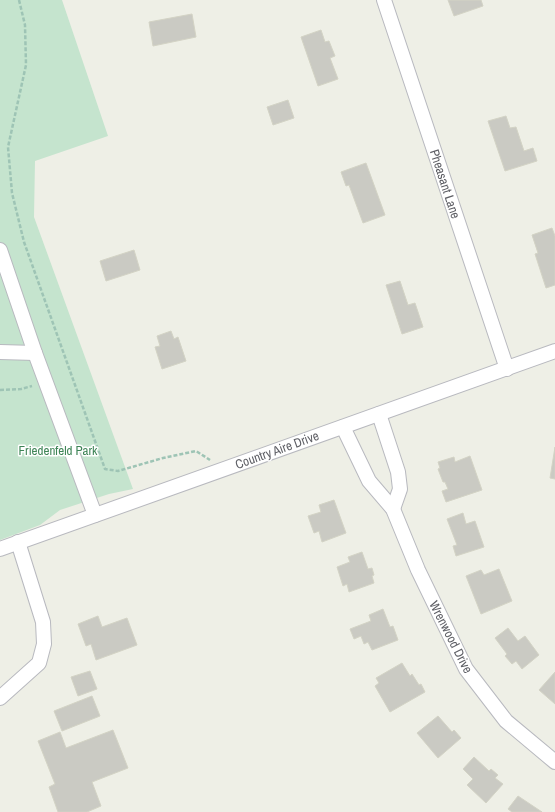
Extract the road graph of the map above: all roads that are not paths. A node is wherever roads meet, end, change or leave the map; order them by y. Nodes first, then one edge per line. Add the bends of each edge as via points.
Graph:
1 (384, 0) edge
2 (0, 250) edge
3 (1, 349) edge
4 (555, 351) edge
5 (36, 353) junction
6 (507, 369) junction
7 (379, 414) junction
8 (343, 427) junction
9 (392, 509) junction
10 (95, 515) junction
11 (18, 542) junction
12 (0, 549) edge
13 (0, 698) edge
14 (555, 762) edge

1 - 6 street, Pheasant Lane
2 - 5 street
3 - 5 street
4 - 6 street, Country Aire Drive
5 - 10 street
6 - 7 street, Country Aire Drive
7 - 8 street, Country Aire Drive
7 - 9 street via 398,472 400,489
8 - 9 street, Wrenwood Drive via 369,481
8 - 10 street, Country Aire Drive
9 - 14 street, Wrenwood Drive via 466,670 506,721
10 - 11 street, Country Aire Drive
11 - 12 street, Country Aire Drive
11 - 13 street via 43,622 44,644 39,663

